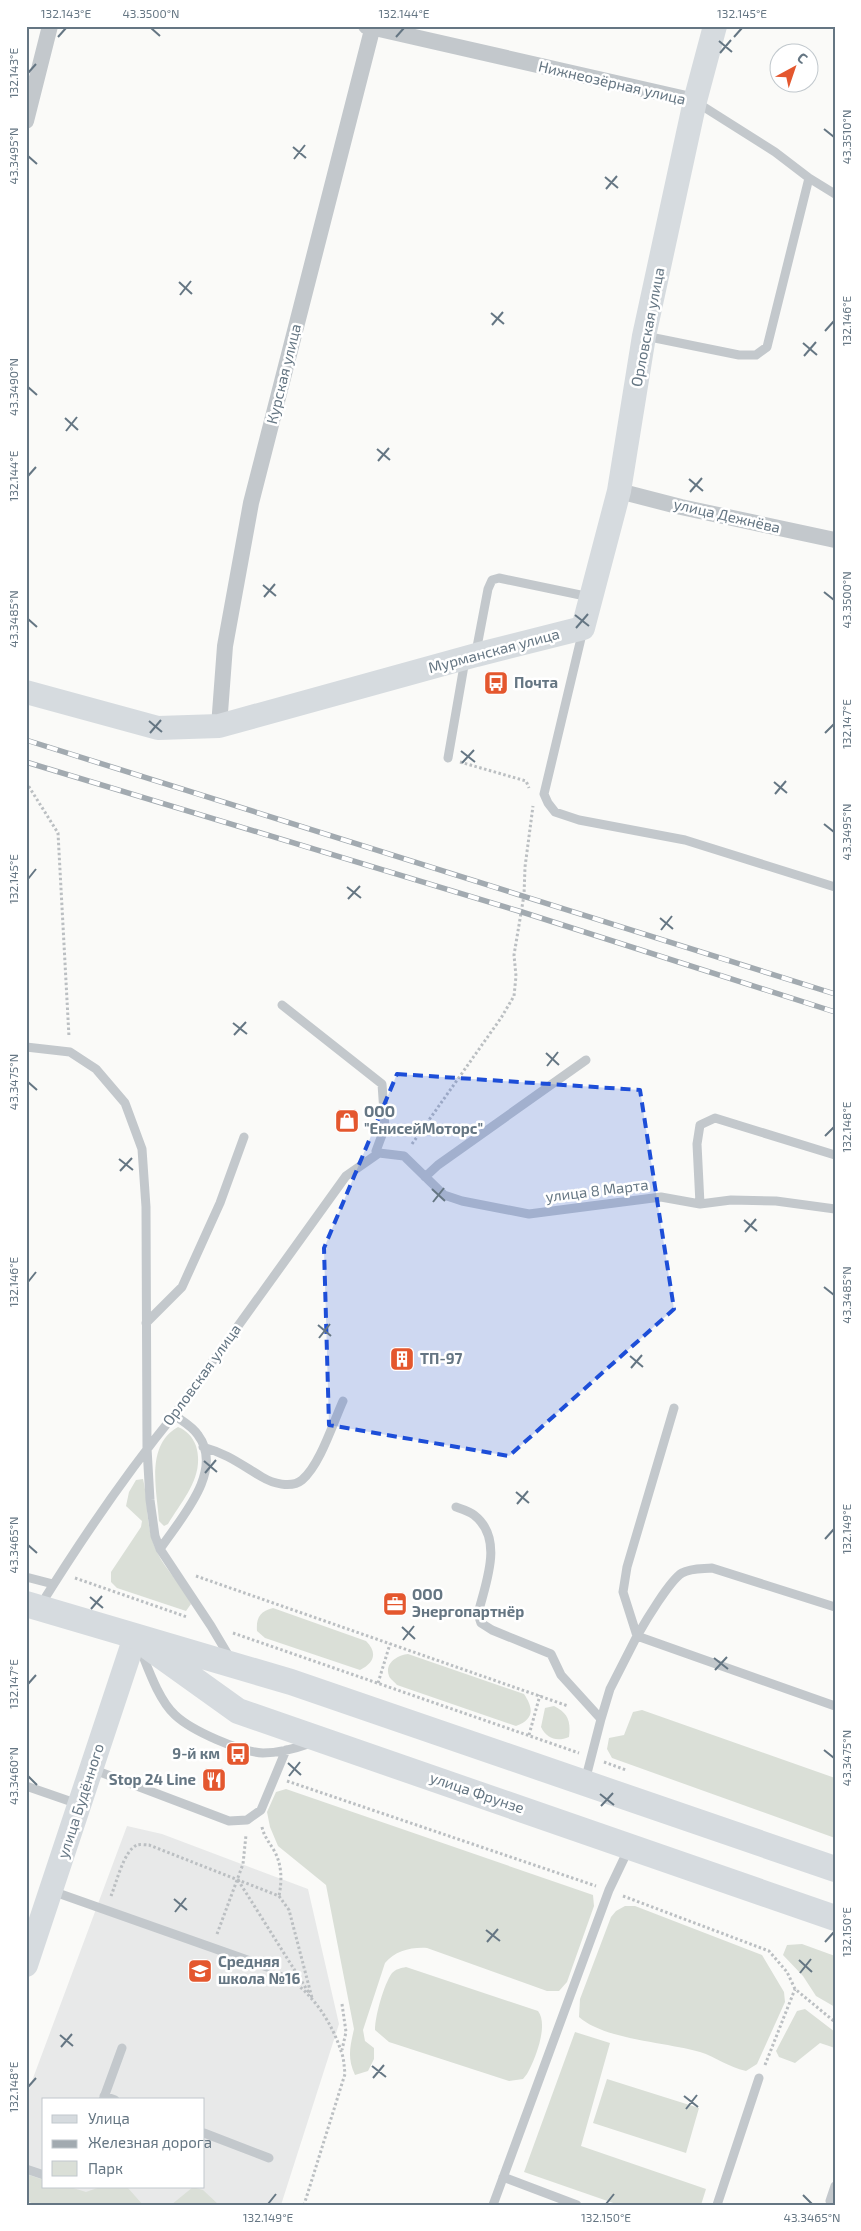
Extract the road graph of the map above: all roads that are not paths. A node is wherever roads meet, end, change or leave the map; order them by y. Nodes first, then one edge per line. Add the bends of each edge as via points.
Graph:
1 (50, 26) edge
2 (714, 26) edge
3 (370, 27) edge
4 (695, 101) junction
5 (26, 121) edge
6 (809, 178) junction
7 (835, 194) edge
8 (644, 336) junction
9 (619, 491) junction
10 (835, 540) edge
11 (590, 597) junction
12 (583, 628) junction
13 (471, 656) junction
14 (26, 692) edge
15 (219, 726) junction
16 (448, 758) road end
17 (835, 887) edge
18 (282, 1005) dead end
19 (26, 1047) edge
20 (586, 1060) dead end
21 (244, 1137) dead end
22 (379, 1152) junction
23 (835, 1155) edge
24 (425, 1177) junction
25 (700, 1204) junction
26 (835, 1209) edge
27 (146, 1323) junction
28 (342, 1401) dead end
29 (674, 1408) dead end
30 (174, 1415) junction
31 (203, 1447) junction
32 (147, 1448) junction
33 (456, 1507) dead end
34 (160, 1549) junction
35 (26, 1578) edge
36 (53, 1584) junction
37 (32, 1606) edge
38 (835, 1607) edge
39 (637, 1636) junction
40 (135, 1637) junction
41 (234, 1664) junction
42 (835, 1706) edge
43 (601, 1719) junction
44 (322, 1739) junction
45 (286, 1750) junction
46 (92, 1769) junction
47 (584, 1784) junction
48 (26, 1786) edge
49 (80, 1805) junction
50 (630, 1846) junction
51 (835, 1869) edge
52 (52, 1891) junction
53 (835, 1918) edge
54 (26, 1964) edge
55 (267, 1967) road end
56 (122, 2048) dead end
57 (759, 2078) road end
58 (104, 2098) edge
59 (205, 2133) edge
60 (269, 2158) dead end
61 (26, 2169) edge
62 (42, 2174) edge
63 (503, 2177) junction
64 (835, 2186) edge
65 (835, 2202) edge
66 (493, 2205) edge
67 (577, 2205) edge
68 (717, 2205) edge

1 - 5 street
2 - 4 main road, Орловская улица
3 - 4 street, Нижнеозёрная улица
3 - 15 street, Курская улица via 251,504 225,646
4 - 6 lane, Нижнеозёрная улица via 775,152
4 - 8 main road, Орловская улица
6 - 7 lane, Нижнеозёрная улица
6 - 8 lane via 767,347 756,355 739,355
8 - 9 main road, Орловская улица
9 - 10 street, улица Дежнёва
9 - 11 main road, Орловская улица
11 - 12 main road, Орловская улица
11 - 13 lane via 499,578 492,580
12 - 13 main road, Мурманская улица
12 - 17 lane, Мурманская улица via 544,794 555,812 579,820 685,840
13 - 15 main road, Мурманская улица
13 - 16 lane
14 - 15 main road, Мурманская улица via 158,728
18 - 22 lane via 382,1084 386,1110 385,1127 376,1151
19 - 27 lane via 70,1052 96,1069 125,1103 142,1149 146,1207
20 - 24 lane
21 - 27 lane via 220,1202 182,1287
22 - 24 lane, улица 8 Марта via 404,1156
22 - 30 lane, Орловская улица via 346,1176
23 - 25 lane via 715,1118 700,1125 697,1144
24 - 25 lane, улица 8 Марта via 444,1195 529,1214 661,1197
25 - 26 lane, улица 8 Марта via 730,1200 776,1201
27 - 32 lane
28 - 31 lane via 311,1469 300,1482 281,1485 222,1452
29 - 39 lane via 627,1567 623,1592
30 - 31 lane via 190,1426
30 - 32 lane, Орловская улица
31 - 34 lane via 207,1462 200,1489
32 - 34 lane via 151,1509
32 - 36 lane, Орловская улица
33 - 43 lane via 475,1515 490,1536 491,1560 478,1614 481,1623 551,1654 562,1675
34 - 41 lane
35 - 36 lane
36 - 37 lane, Орловская улица
37 - 40 main road, улица Фрунзе
38 - 39 lane via 712,1568 694,1569 681,1573 659,1600
39 - 42 lane
39 - 43 lane via 610,1689
40 - 41 main road, улица Фрунзе
40 - 44 main road, улица Фрунзе via 238,1711
40 - 45 lane via 153,1681 174,1714 191,1727 238,1747 262,1753
40 - 46 main road, улица Будённого
41 - 47 main road, улица Фрунзе
43 - 47 lane
44 - 45 lane
44 - 50 main road, улица Фрунзе
45 - 46 lane via 261,1810 248,1820 229,1821
46 - 49 main road, улица Будённого
47 - 51 main road, улица Фрунзе
48 - 49 lane
49 - 52 main road, улица Будённого
50 - 53 main road, улица Фрунзе
50 - 63 lane via 609,1890
52 - 54 main road, улица Будённого
52 - 55 lane
56 - 58 lane
57 - 68 lane
59 - 60 lane
61 - 62 lane
63 - 66 lane
63 - 67 lane
64 - 65 lane via 830,2201

